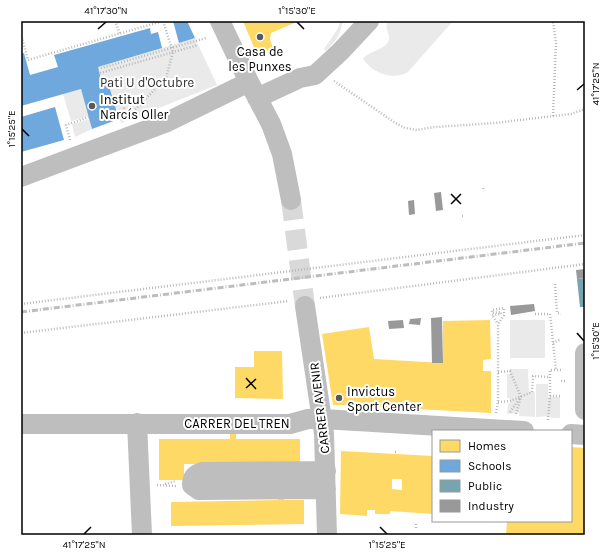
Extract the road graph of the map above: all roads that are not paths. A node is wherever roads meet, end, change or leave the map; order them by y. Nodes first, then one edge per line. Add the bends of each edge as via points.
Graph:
1 (220, 21) edge
2 (369, 21) edge
3 (253, 90) junction
4 (21, 177) edge
5 (291, 200) tunnel mouth
6 (305, 306) tunnel mouth
7 (585, 353) edge
8 (585, 410) edge
9 (323, 419) junction
10 (138, 423) junction
11 (21, 424) edge
12 (507, 430) edge
13 (572, 434) edge
14 (585, 435) edge
15 (326, 480) junction
16 (142, 535) edge
17 (327, 535) edge

1 - 3 street
2 - 3 street via 315,75
3 - 4 street
3 - 5 street via 268,118 282,154
6 - 9 street, CARRER AVENIR
7 - 8 street
9 - 10 street, CARRER DEL TREN via 290,424
9 - 12 street, CARRER DEL TREN
9 - 15 street, CARRER AVENIR
10 - 11 street, CARRER DEL TREN
10 - 16 street
13 - 14 street
15 - 15 street via 202,472 197,473 192,484 199,490
15 - 17 street, CARRER AVENIR

